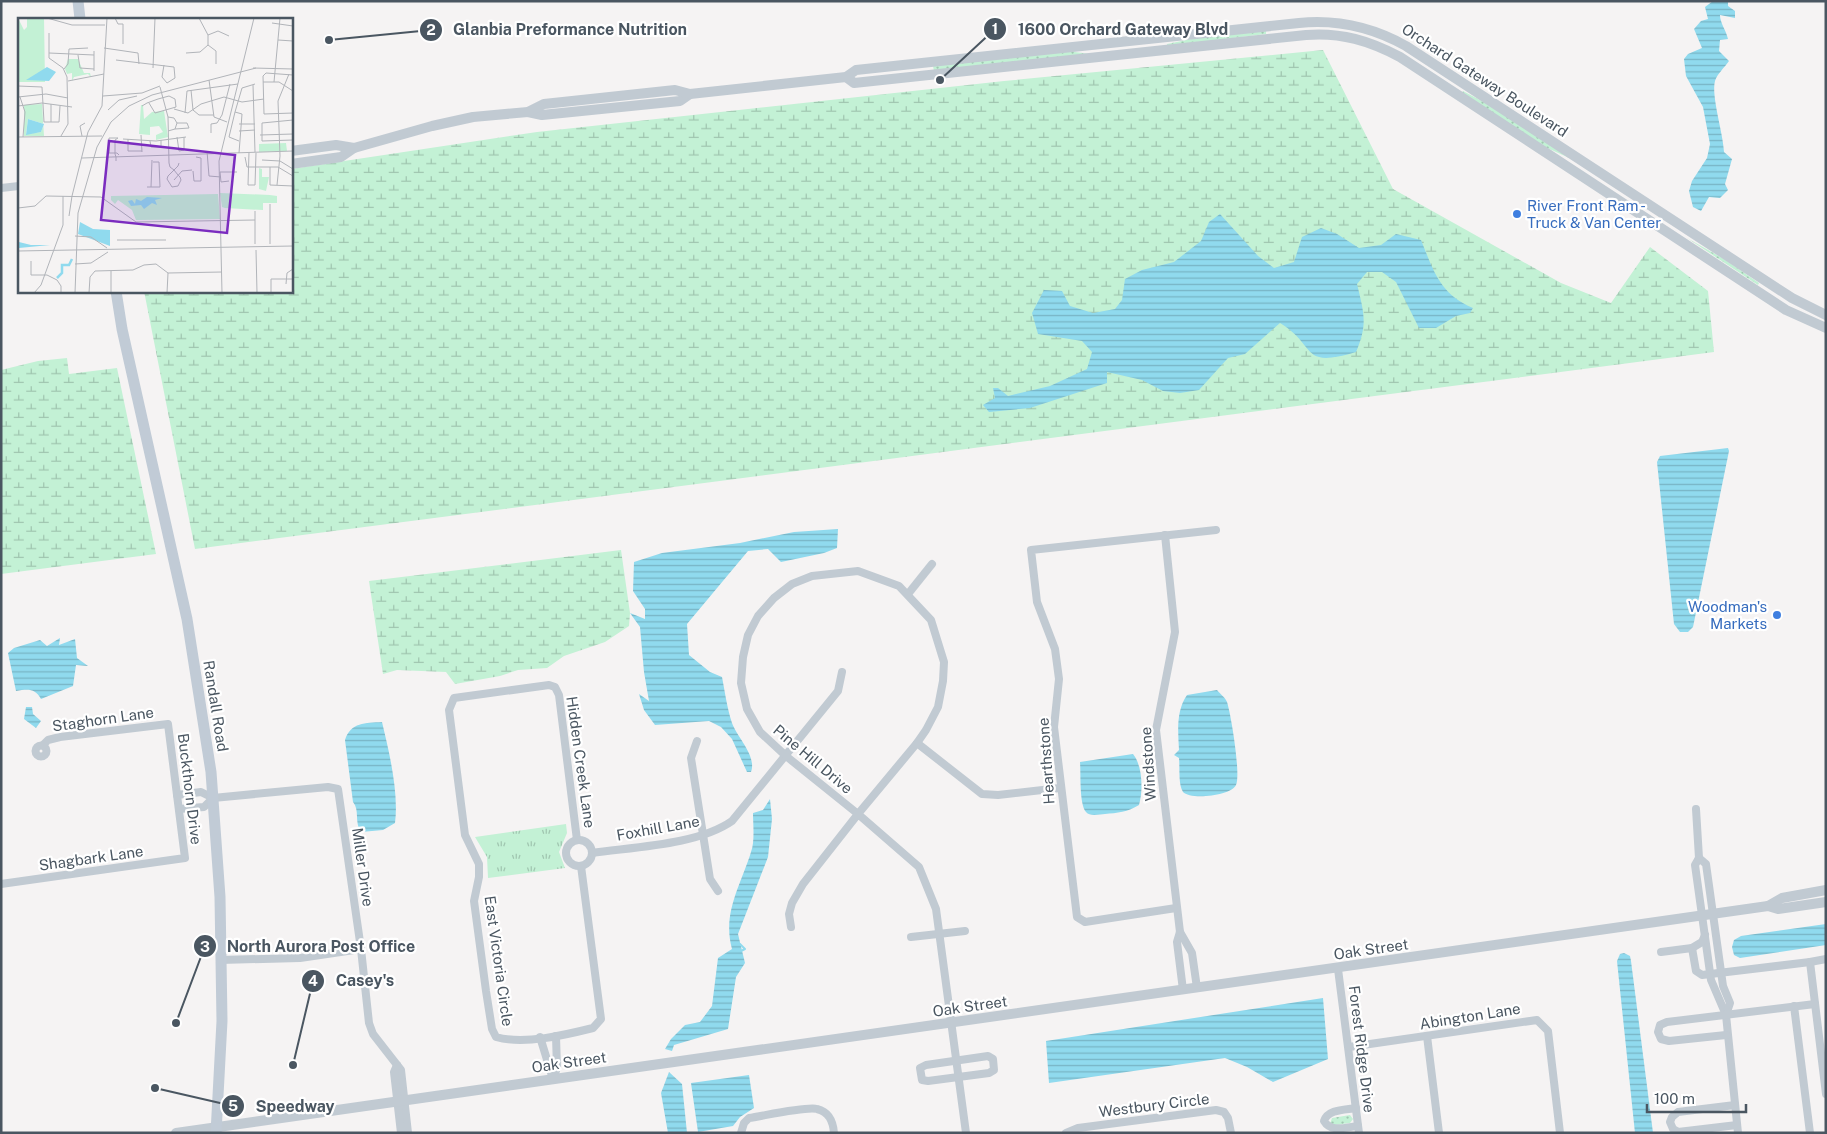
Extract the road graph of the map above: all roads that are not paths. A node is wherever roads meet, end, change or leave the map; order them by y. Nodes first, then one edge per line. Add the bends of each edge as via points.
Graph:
1 (78, 1) edge
2 (80, 18) edge
3 (846, 77) junction
4 (354, 148) junction
5 (292, 151) edge
6 (292, 164) edge
7 (18, 186) edge
8 (1, 188) edge
9 (116, 292) edge
10 (1826, 315) edge
11 (1826, 328) edge
12 (1216, 530) dead end
13 (1165, 535) junction
14 (932, 564) dead end
15 (908, 594) junction
16 (842, 672) dead end
17 (498, 691) joint
18 (168, 724) joint
19 (697, 741) dead end
20 (916, 743) junction
21 (43, 746) dead end
22 (786, 756) junction
23 (1060, 788) junction
24 (178, 795) junction
25 (213, 798) junction
26 (1696, 809) dead end
27 (179, 810) junction
28 (858, 814) junction
29 (702, 836) junction
30 (577, 840) junction
31 (592, 853) junction
32 (185, 858) joint
33 (581, 866) junction
34 (1, 884) edge
35 (1826, 890) edge
36 (718, 892) dead end
37 (1826, 902) edge
38 (1768, 906) junction
39 (1176, 908) junction
40 (1708, 915) junction
41 (791, 927) dead end
42 (965, 931) dead end
43 (1180, 932) junction
44 (1705, 933) junction
45 (940, 934) junction
46 (911, 937) dead end
47 (361, 948) junction
48 (1692, 948) junction
49 (1661, 952) dead end
50 (220, 960) junction
51 (1826, 960) edge
52 (1810, 962) junction
53 (1338, 968) junction
54 (1721, 973) junction
55 (1711, 974) junction
56 (1723, 986) junction
57 (1197, 988) junction
58 (1183, 990) junction
59 (1714, 990) junction
60 (1815, 1004) junction
61 (1794, 1006) junction
62 (1726, 1015) junction
63 (952, 1024) junction
64 (1726, 1035) junction
65 (556, 1036) junction
66 (1427, 1036) junction
67 (540, 1037) junction
68 (1349, 1046) junction
69 (957, 1060) junction
70 (959, 1078) junction
71 (553, 1079) junction
72 (1826, 1094) edge
73 (401, 1101) junction
74 (1735, 1105) junction
75 (1356, 1108) junction
76 (1359, 1129) edge
77 (1738, 1129) edge
78 (216, 1130) edge
79 (176, 1133) edge
80 (401, 1133) edge
81 (408, 1133) edge
82 (741, 1133) edge
83 (834, 1133) edge
84 (966, 1133) edge
85 (1066, 1133) edge
86 (1231, 1133) edge
87 (1439, 1133) edge
88 (1560, 1133) edge
89 (1810, 1133) edge

1 - 2 main road
3 - 4 street, Orchard Gateway Boulevard via 690,94 680,101 671,102 542,116 528,112 459,119
3 - 10 street, Orchard Gateway Boulevard via 856,70 1286,24 1323,22 1359,26 1394,39 1426,58 1792,298
3 - 11 street, Orchard Gateway Boulevard via 854,83 1306,35 1351,37 1400,57 1786,310
4 - 5 street, Orchard Gateway Boulevard via 336,146
4 - 6 street, Orchard Gateway Boulevard via 341,157
7 - 8 street
9 - 25 main road, Randall Road via 187,619
12 - 13 street
13 - 23 street, Hearthstone via 1031,550 1037,602 1055,649 1058,672 1054,727
13 - 39 street, Windstone via 1175,632 1156,730
14 - 15 street
15 - 20 street, Pine Hill Drive via 931,620 944,662 938,707
15 - 22 street, Pine Hill Drive via 899,586 858,570 836,572 792,584 758,616 748,635 741,683 747,708 760,732
16 - 22 street, Foxhill Lane via 838,691
17 - 30 street, Hidden Creek Lane via 555,687 559,695
17 - 67 street, East Victoria Circle via 454,698 449,710 465,835 479,864 474,901 492,1029 496,1037 505,1039
18 - 21 street, Staghorn Lane via 60,737 48,740
18 - 24 street, Buckthorn Drive
19 - 29 street via 691,758
20 - 23 street via 982,794
20 - 28 street, Pine Hill Drive
22 - 28 street, Pine Hill Drive
22 - 29 street, Foxhill Lane via 732,821
23 - 39 street, Hearthstone via 1077,917 1085,922
24 - 25 street via 201,792
24 - 27 street, Buckthorn Drive
25 - 27 street via 204,806
25 - 47 street, Miller Drive via 338,789
25 - 50 main road, Randall Road via 220,897
26 - 40 street via 1699,858 1694,865
27 - 32 street, Buckthorn Drive
28 - 41 street via 803,884 792,903 789,914
28 - 45 street via 919,868 936,908
29 - 31 street, Foxhill Lane
29 - 36 street via 710,879
30 - 31 street via 586,842
30 - 33 street via 570,844 566,855 570,862
31 - 33 street
32 - 34 street, Shagbark Lane
33 - 65 street via 601,1019 594,1028
35 - 38 street, Oak Street via 1782,898
37 - 38 street, Oak Street via 1778,909
38 - 40 street, Oak Street
39 - 43 street, Windstone
40 - 44 street
40 - 53 street, Oak Street
40 - 54 street
42 - 45 street
43 - 57 street, Windstone via 1192,953
43 - 58 street, Windstone via 1177,942
44 - 48 street via 1702,942
44 - 55 street
45 - 46 street
45 - 63 street
47 - 50 street via 300,958
47 - 73 street, Miller Drive via 369,1023 397,1065 394,1072
48 - 49 street
48 - 55 street via 1696,971 1702,975
50 - 78 main road, Randall Road via 222,1021
51 - 52 street
52 - 54 street
52 - 60 street
53 - 57 street, Oak Street
53 - 68 street, Forest Ridge Drive
54 - 55 street
54 - 56 street
55 - 59 street
56 - 59 street
56 - 62 street via 1730,1004
57 - 58 street, Oak Street
58 - 63 street, Oak Street
59 - 62 street
60 - 61 street
60 - 72 street
61 - 62 street
61 - 89 street
62 - 64 street
62 - 64 street via 1666,1022 1660,1025 1658,1032 1661,1040 1669,1041
63 - 69 street
63 - 71 street, Oak Street
64 - 74 street
65 - 67 street, East Victoria Circle
65 - 71 street via 557,1068
66 - 68 street, Abington Lane
66 - 87 street
66 - 88 street, Abington Lane via 1528,1020 1543,1024 1548,1031
67 - 71 street
68 - 75 street, Forest Ridge Drive
69 - 70 street
69 - 70 street via 988,1056 994,1063 994,1070 989,1073
69 - 70 street via 926,1065 920,1068 920,1074 922,1080 928,1081
70 - 84 street
71 - 73 street, Oak Street
73 - 78 street, Oak Street
73 - 80 street, Miller Drive
73 - 81 street, Miller Drive
74 - 77 street
74 - 77 street via 1678,1112 1670,1122 1678,1132
75 - 76 street, Forest Ridge Drive
75 - 76 street via 1330,1112 1324,1121 1333,1129
78 - 79 street, Oak Street
82 - 83 street via 749,1118 815,1108 827,1113 834,1123
85 - 86 street, Westbury Circle via 1078,1128 1216,1110 1224,1112 1228,1118

